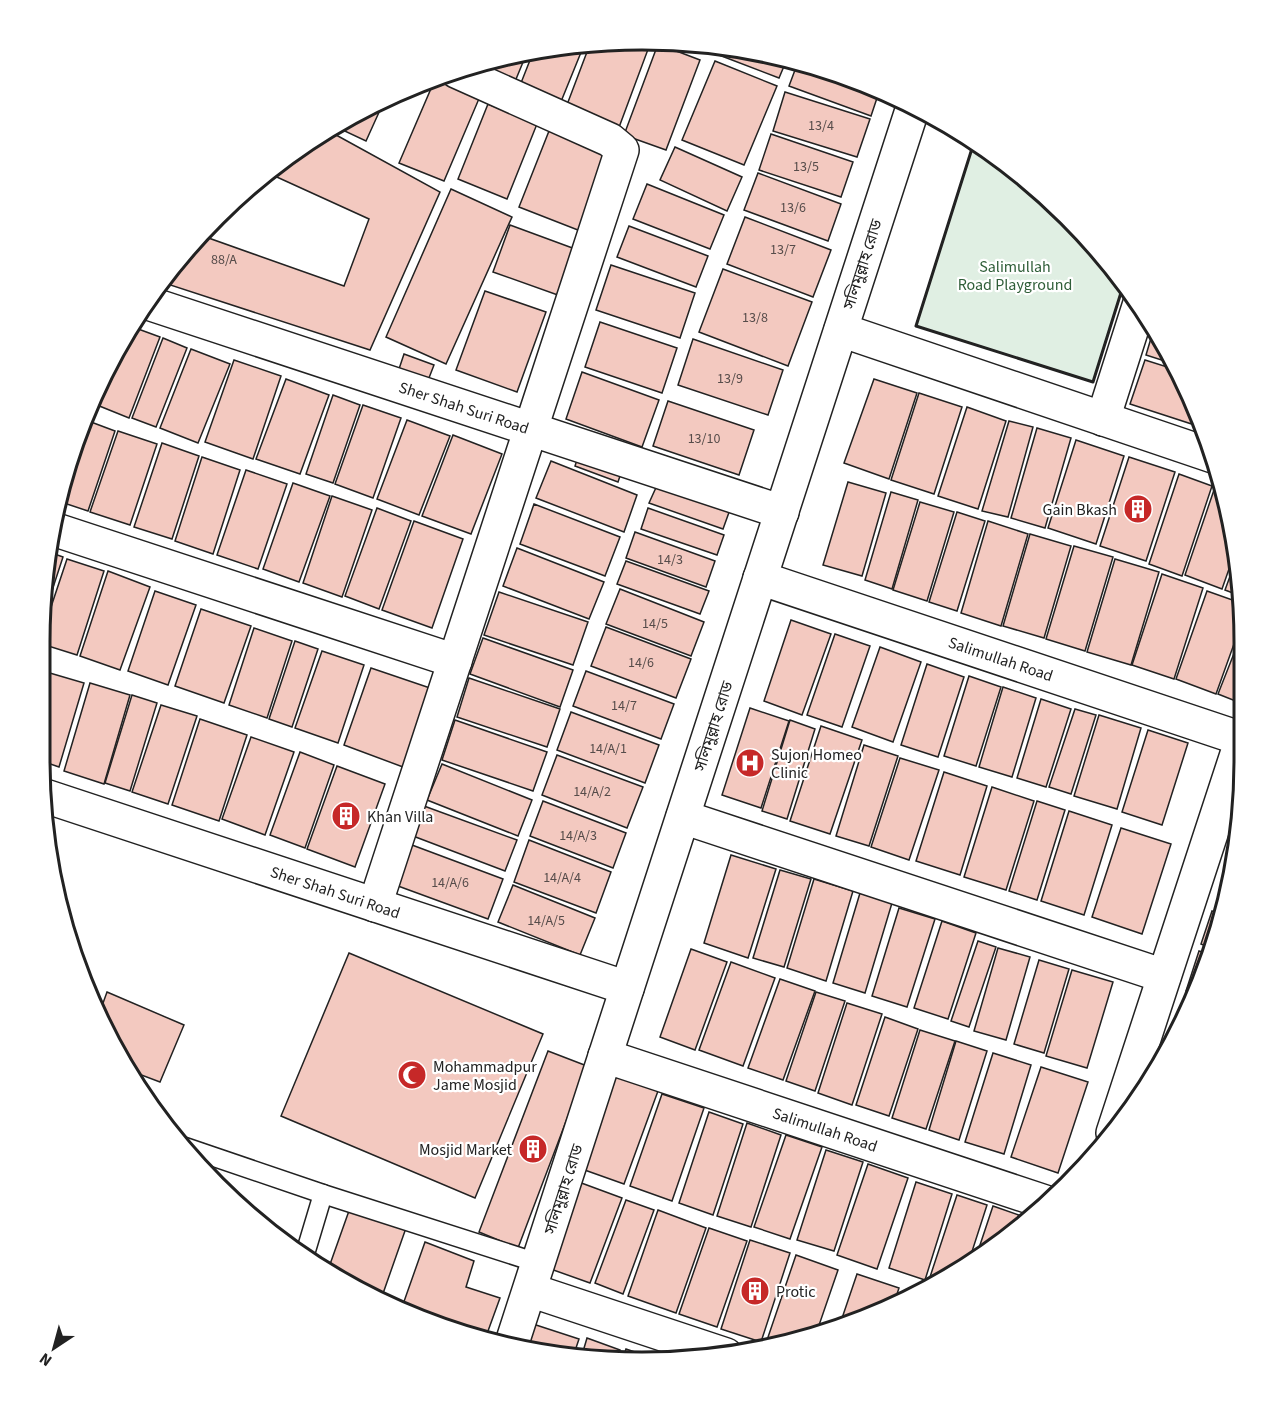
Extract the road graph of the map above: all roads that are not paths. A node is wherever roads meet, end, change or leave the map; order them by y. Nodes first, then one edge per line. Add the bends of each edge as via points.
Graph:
1 (468, 76) edge
2 (911, 114) edge
3 (155, 305) edge
4 (1136, 315) edge
5 (841, 330) junction
6 (1103, 419) junction
7 (531, 429) junction
8 (1203, 453) edge
9 (782, 512) junction
10 (60, 531) edge
11 (760, 578) junction
12 (455, 661) junction
13 (1234, 736) edge
14 (1234, 764) edge
15 (51, 798) edge
16 (683, 817) junction
17 (375, 905) junction
18 (1164, 976) junction
19 (627, 988) junction
20 (605, 1056) junction
21 (1121, 1109) edge
22 (197, 1151) edge
23 (323, 1194) junction
24 (1039, 1200) edge
25 (307, 1248) edge
26 (534, 1276) junction
27 (514, 1338) edge
28 (709, 1348) edge

1 - 7 street via 610,140 622,150
2 - 5 street, সলিমুল্লাহ রোড
3 - 7 street, Sher Shah Suri Road
4 - 6 street
5 - 6 street
5 - 9 street, সলিমুল্লাহ রোড
6 - 8 street
7 - 9 street, Sher Shah Suri Road
7 - 12 street
9 - 11 street, সলিমুল্লাহ রোড
10 - 12 street
11 - 13 street, Salimullah Road
11 - 16 street, সলিমুল্লাহ রোড
12 - 17 street
14 - 18 street, Salimullah Road
15 - 17 street, Sher Shah Suri Road
16 - 18 street
16 - 19 street, সলিমুল্লাহ রোড
17 - 19 street, Sher Shah Suri Road
18 - 21 street, Salimullah Road
19 - 20 street, সলিমুল্লাহ রোড
20 - 24 street, Salimullah Road
20 - 26 street, সলিমুল্লাহ রোড
22 - 23 lane
23 - 25 lane
23 - 26 lane
26 - 27 street, সলিমুল্লাহ রোড
26 - 28 street

